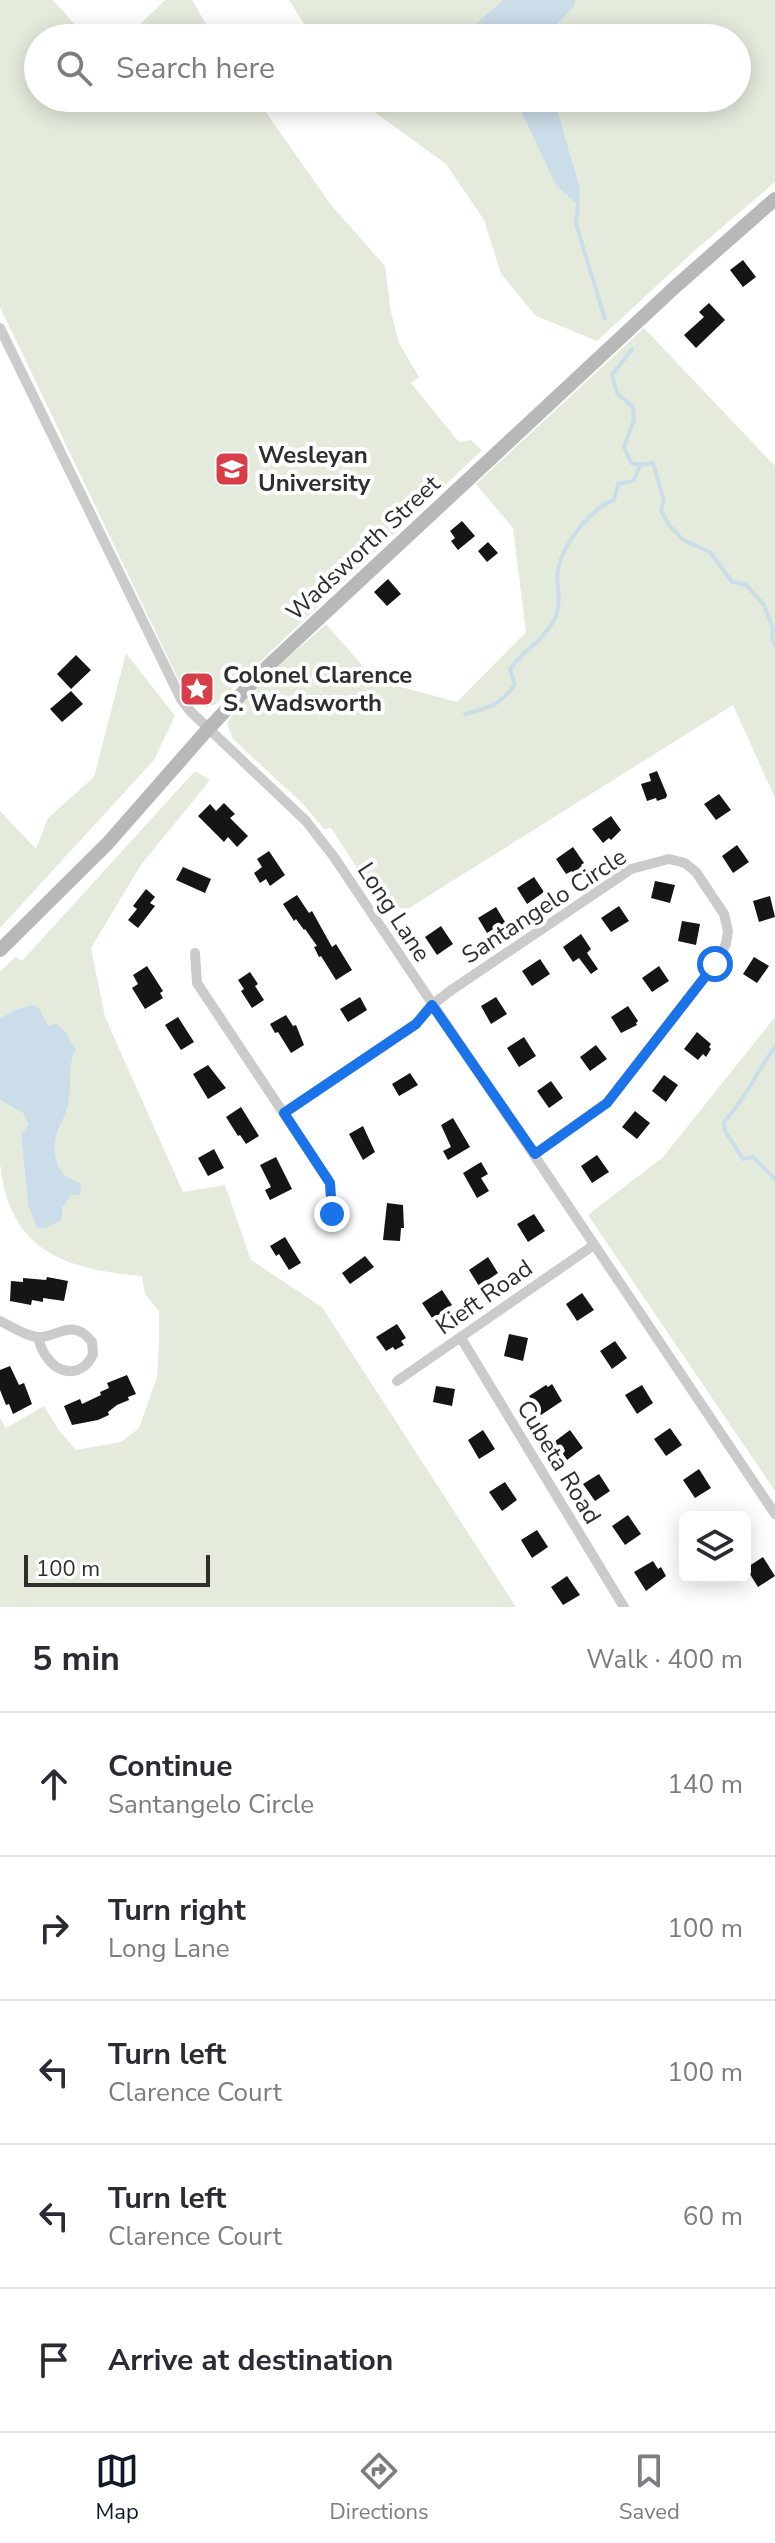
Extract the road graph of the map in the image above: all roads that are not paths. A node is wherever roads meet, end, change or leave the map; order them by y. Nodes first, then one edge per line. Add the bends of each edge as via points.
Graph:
1 (775, 199) edge
2 (0, 328) edge
3 (208, 729) junction
4 (0, 950) edge
5 (195, 953) dead end
6 (432, 1005) junction
7 (284, 1113) junction
8 (535, 1154) junction
9 (332, 1214) dead end
10 (594, 1245) junction
11 (0, 1321) edge
12 (38, 1338) junction
13 (461, 1338) junction
14 (397, 1381) dead end
15 (775, 1514) edge
16 (624, 1607) edge

1 - 3 street, Wadsworth Street via 290,646
2 - 3 street, Long Lane via 174,688
3 - 4 street, Wadsworth Street via 108,843
3 - 6 street, Long Lane via 306,821
5 - 7 street via 197,983
6 - 7 street, Santangelo Circle via 416,1024
6 - 8 street, Long Lane
6 - 8 street, Santangelo Circle via 631,869 669,859 696,872 724,914 728,931 715,964 607,1103
7 - 9 street via 330,1183
8 - 10 street, Long Lane
10 - 13 street, Kieft Road
10 - 15 street, Long Lane
11 - 12 street
12 - 12 street via 47,1359 66,1371 84,1367 93,1354 92,1342 79,1331
13 - 14 street, Kieft Road
13 - 16 street, Cubeta Road

